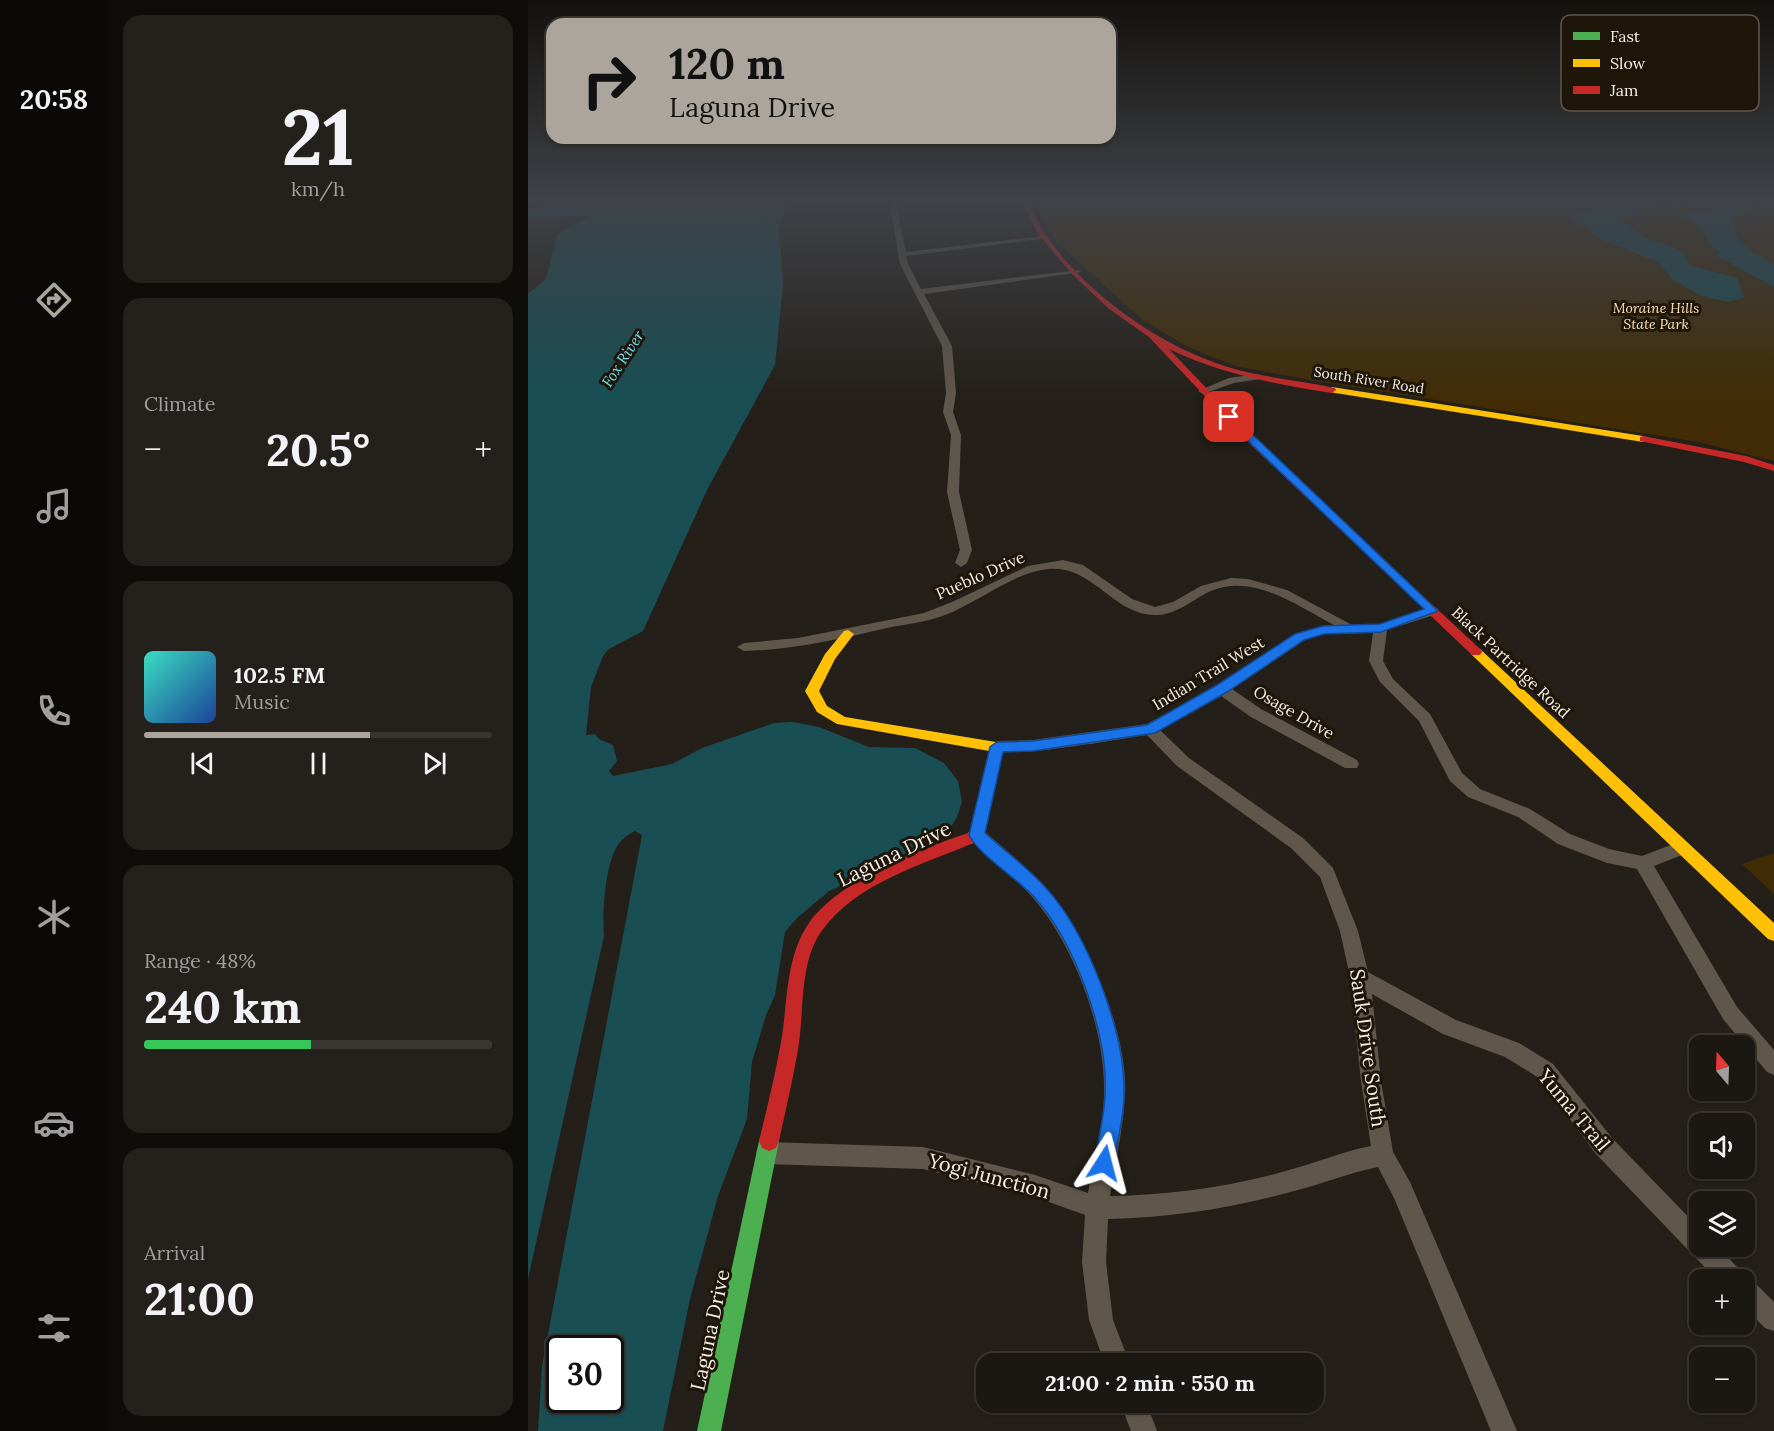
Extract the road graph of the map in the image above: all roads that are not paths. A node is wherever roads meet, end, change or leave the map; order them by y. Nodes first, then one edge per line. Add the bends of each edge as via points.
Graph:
1 (905, 266) edge
2 (1072, 266) edge
3 (1078, 272) junction
4 (920, 292) junction
5 (1151, 335) junction
6 (1257, 377) junction
7 (1203, 391) junction
8 (1774, 468) edge
9 (961, 563) dead end
10 (1432, 611) junction
11 (1347, 627) junction
12 (1381, 628) junction
13 (848, 634) junction
14 (744, 647) dead end
15 (1222, 689) junction
16 (1150, 729) junction
17 (997, 747) junction
18 (1351, 764) dead end
19 (977, 835) junction
20 (1681, 848) junction
21 (1643, 863) junction
22 (1774, 934) edge
23 (1360, 977) junction
24 (1774, 1065) edge
25 (766, 1153) junction
26 (1383, 1155) junction
27 (1097, 1208) junction
28 (1689, 1235) edge
29 (1711, 1257) edge
30 (1723, 1269) edge
31 (1755, 1301) edge
32 (1774, 1319) edge
33 (1114, 1353) edge
34 (1137, 1413) edge
35 (709, 1431) edge
36 (1144, 1431) edge
37 (1504, 1431) edge

1 - 4 street
2 - 3 street, South River Road
3 - 4 street
3 - 5 street, South River Road
4 - 9 street via 947,346 951,393 948,412 956,435 953,492 966,550
5 - 6 street, South River Road via 1180,352
5 - 7 street, Black Partridge Road
6 - 7 street via 1232,380
6 - 8 street, South River Road via 1651,440
7 - 10 street, Black Partridge Road
10 - 12 street, Indian Trail West
10 - 20 street, Black Partridge Road
11 - 12 street, Indian Trail West
11 - 13 street, Pueblo Drive via 1264,584 1239,580 1212,586 1156,611 1139,608 1083,568 1044,565 942,612
11 - 15 street, Indian Trail West via 1299,637
12 - 21 street via 1376,661 1387,682 1425,718 1456,777 1474,792 1524,813 1564,839 1607,856
13 - 14 street, Pueblo Drive via 774,647
13 - 17 street via 829,657 812,691 822,709 843,721
15 - 16 street, Indian Trail West
15 - 18 street, Osage Drive via 1256,713
16 - 17 street, Indian Trail West via 1033,746
16 - 23 street, Sauk Drive South via 1183,762 1297,843 1327,873 1349,931
17 - 19 street, Laguna Drive
19 - 25 street, Laguna Drive via 849,894 826,913 809,936
19 - 27 street via 1040,893 1062,922 1092,983 1111,1048 1115,1095
20 - 21 street
20 - 22 street, Black Partridge Road
21 - 24 street via 1725,1005
23 - 26 street, Sauk Drive South
23 - 28 street, Yuma Trail via 1450,1027 1512,1050 1546,1071 1604,1146
25 - 27 street, Yogi Junction via 923,1158 1035,1186
25 - 35 street, Laguna Drive
26 - 27 street, Yogi Junction via 1243,1192 1147,1208
26 - 37 street, Sauk Drive South via 1402,1190
27 - 33 street via 1094,1262 1101,1320
29 - 30 street, Yuma Trail
31 - 32 street
34 - 36 street

